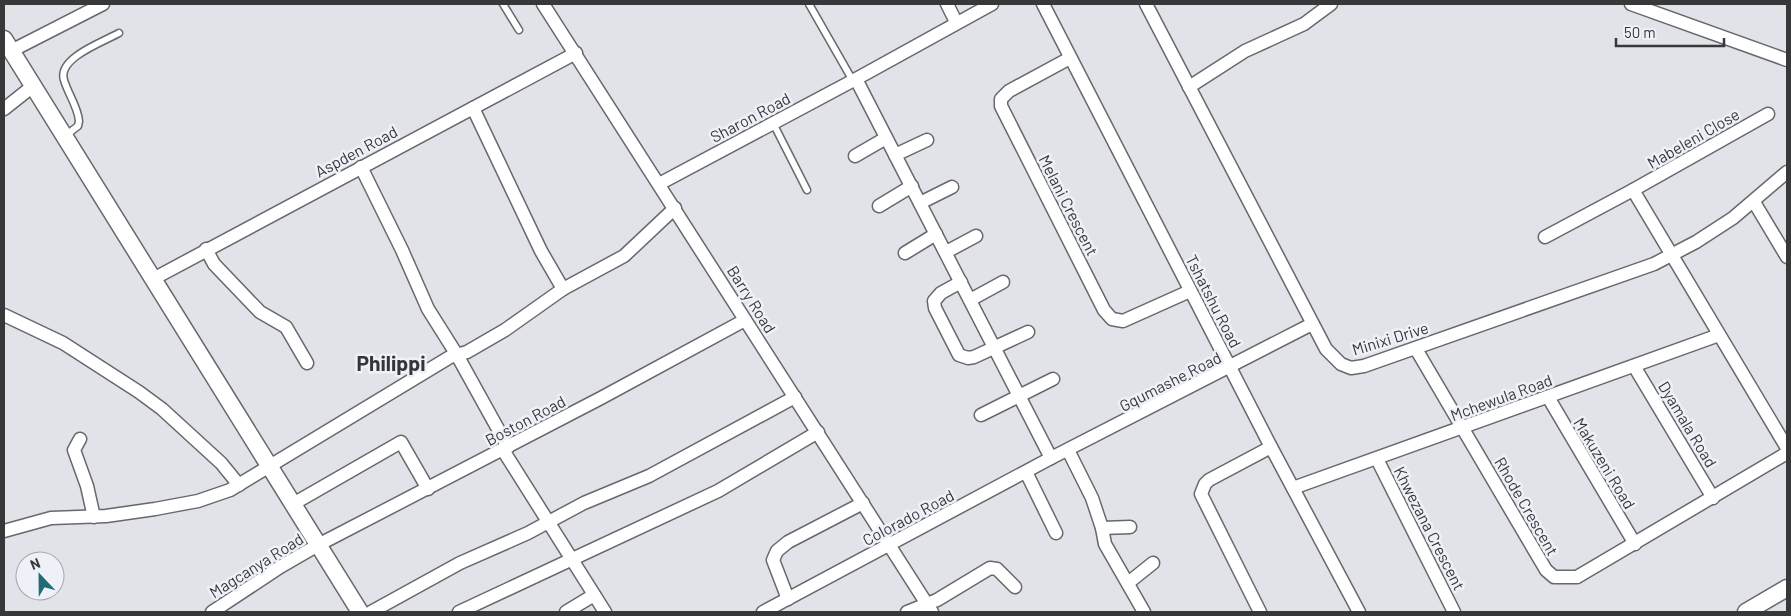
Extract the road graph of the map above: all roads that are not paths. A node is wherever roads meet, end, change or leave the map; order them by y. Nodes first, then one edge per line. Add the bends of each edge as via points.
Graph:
1 (103, 4) edge
2 (503, 4) edge
3 (543, 4) edge
4 (809, 4) edge
5 (947, 4) edge
6 (992, 4) edge
7 (1043, 4) edge
8 (1146, 4) edge
9 (1331, 4) edge
10 (1631, 4) edge
11 (956, 22) junction
12 (519, 30) dead end
13 (119, 33) dead end
14 (7, 45) edge
15 (576, 53) junction
16 (1070, 58) junction
17 (1787, 60) edge
18 (855, 80) junction
19 (33, 86) junction
20 (1189, 87) junction
21 (473, 108) junction
22 (4, 109) edge
23 (1768, 114) dead end
24 (773, 123) junction
25 (64, 136) junction
26 (886, 138) junction
27 (927, 140) dead end
28 (895, 155) junction
29 (855, 156) dead end
30 (361, 167) junction
31 (1787, 172) edge
32 (659, 184) junction
33 (912, 186) junction
34 (952, 187) dead end
35 (807, 190) dead end
36 (1633, 190) junction
37 (1754, 202) junction
38 (920, 203) junction
39 (879, 206) dead end
40 (675, 208) junction
41 (936, 234) junction
42 (976, 236) dead end
43 (1544, 237) dead end
44 (206, 249) junction
45 (946, 252) junction
46 (905, 253) dead end
47 (1786, 253) edge
48 (1672, 256) junction
49 (153, 279) junction
50 (961, 282) junction
51 (1003, 282) dead end
52 (563, 289) junction
53 (1190, 291) junction
54 (970, 300) junction
55 (4, 315) edge
56 (745, 320) junction
57 (1312, 324) junction
58 (1028, 332) dead end
59 (1719, 335) junction
60 (994, 348) junction
61 (1416, 349) junction
62 (457, 355) junction
63 (307, 363) dead end
64 (1634, 366) junction
65 (1231, 368) junction
66 (1053, 379) dead end
67 (1020, 396) junction
68 (795, 397) junction
69 (1548, 397) junction
70 (981, 415) dead end
71 (1463, 428) junction
72 (818, 432) junction
73 (80, 439) dead end
74 (1271, 447) junction
75 (1787, 448) edge
76 (505, 449) junction
77 (1068, 450) junction
78 (1787, 453) edge
79 (1051, 458) junction
80 (1377, 459) junction
81 (269, 465) junction
82 (1026, 472) junction
83 (239, 485) junction
84 (1293, 488) junction
85 (428, 489) junction
86 (1713, 498) junction
87 (863, 503) junction
88 (293, 504) junction
89 (94, 517) junction
90 (548, 522) junction
91 (1130, 527) dead end
92 (1102, 528) junction
93 (4, 531) edge
94 (1056, 533) dead end
95 (1635, 544) junction
96 (318, 545) junction
97 (890, 546) junction
98 (571, 560) junction
99 (1153, 563) dead end
100 (1128, 583) junction
101 (1015, 587) dead end
102 (1787, 588) edge
103 (594, 595) junction
104 (788, 599) junction
105 (929, 608) edge
106 (212, 612) edge
107 (360, 612) edge
108 (371, 612) edge
109 (458, 612) edge
110 (566, 612) edge
111 (605, 612) edge
112 (763, 612) edge
113 (907, 612) edge
114 (1144, 612) edge
115 (1260, 612) edge
116 (1359, 612) edge
117 (1454, 612) edge
118 (1746, 612) edge

1 - 14 street
2 - 12 lane
3 - 15 street, Barry Road
4 - 18 lane
5 - 11 street
6 - 11 street, Sharon Road
7 - 16 street, Tshatshu Road
8 - 20 street, Minixi Drive
9 - 20 street via 1304,24 1245,51
10 - 17 street
11 - 18 street, Sharon Road
13 - 25 lane via 67,62 62,74 79,121 78,126
14 - 19 street
15 - 21 street, Aspden Road
15 - 32 street, Barry Road
16 - 53 street, Tshatshu Road
16 - 53 street, Melani Crescent via 1009,90 1001,100 1001,106 1104,310 1112,320 1123,321
18 - 24 street, Sharon Road
18 - 26 street
19 - 22 street
19 - 25 street
20 - 57 street, Minixi Drive
21 - 30 street, Aspden Road
21 - 52 street via 541,251
23 - 36 street, Mabeleni Close
24 - 32 street, Sharon Road
24 - 35 lane
25 - 49 street
26 - 28 street
26 - 29 street
27 - 28 street
28 - 33 street
30 - 44 street, Aspden Road
30 - 62 street via 428,309
31 - 37 street, Minixi Drive
32 - 40 street, Barry Road
33 - 38 street
33 - 39 street
34 - 38 street
36 - 43 street, Mabeleni Close
36 - 48 street
37 - 47 street
37 - 48 street, Minixi Drive
38 - 41 street
40 - 52 street via 624,256
40 - 56 street, Barry Road
41 - 45 street
41 - 46 street
42 - 45 street
44 - 49 street, Aspden Road
44 - 63 street via 214,264 260,312 286,327
45 - 50 street
48 - 59 street
48 - 61 street, Minixi Drive
49 - 81 street
50 - 54 street
50 - 60 street via 941,293 934,301 934,308 957,352 968,358
51 - 54 street
52 - 62 street via 506,330
53 - 65 street, Tshatshu Road
54 - 60 street
55 - 83 street via 63,343 139,392 221,463
56 - 68 street, Barry Road
56 - 76 street, Boston Road
57 - 61 street, Minixi Drive via 1333,357 1351,368
57 - 65 street, Gqumashe Road
58 - 60 street
59 - 64 street, Mchewula Road
59 - 75 street
60 - 67 street
61 - 71 street, Rhode Crescent
62 - 76 street
62 - 81 street
64 - 69 street, Mchewula Road
64 - 86 street, Dyamala Road
65 - 74 street, Tshatshu Road
65 - 77 street, Gqumashe Road
66 - 67 street
67 - 70 street
67 - 79 street
68 - 72 street, Barry Road
68 - 90 street via 649,476
69 - 71 street, Mchewula Road
69 - 95 street, Makuzeni Road
71 - 80 street, Mchewula Road
71 - 95 street, Rhode Crescent via 1546,570 1554,577 1577,578
72 - 87 street, Barry Road
72 - 98 street via 718,491
73 - 89 street via 74,450
74 - 84 street, Tshatshu Road
74 - 115 street via 1209,480 1201,494
76 - 85 street, Boston Road
76 - 90 street
77 - 79 street, Colorado Road
77 - 92 street via 1086,485
78 - 86 street, Rhode Crescent
79 - 82 street, Colorado Road
80 - 84 street, Mchewula Road
80 - 117 street, Khwezana Crescent
81 - 83 street
81 - 88 street
82 - 94 street
82 - 97 street, Colorado Road
83 - 89 street via 198,501
84 - 116 street, Tshatshu Road
85 - 88 street via 401,442
85 - 96 street, Boston Road
86 - 95 street, Rhode Crescent
87 - 97 street, Barry Road
87 - 104 street via 777,550 773,560
88 - 96 street
89 - 93 street via 51,518
90 - 98 street
90 - 108 street via 453,566
91 - 92 street
92 - 100 street via 1105,544
96 - 106 street, Magcanya Road
96 - 107 street
97 - 104 street, Colorado Road
97 - 105 street, Barry Road
98 - 103 street
98 - 109 street
99 - 100 street
100 - 114 street
101 - 105 street via 997,569 990,568
102 - 118 street
103 - 110 street
103 - 111 street
104 - 112 street, Colorado Road
105 - 113 street

